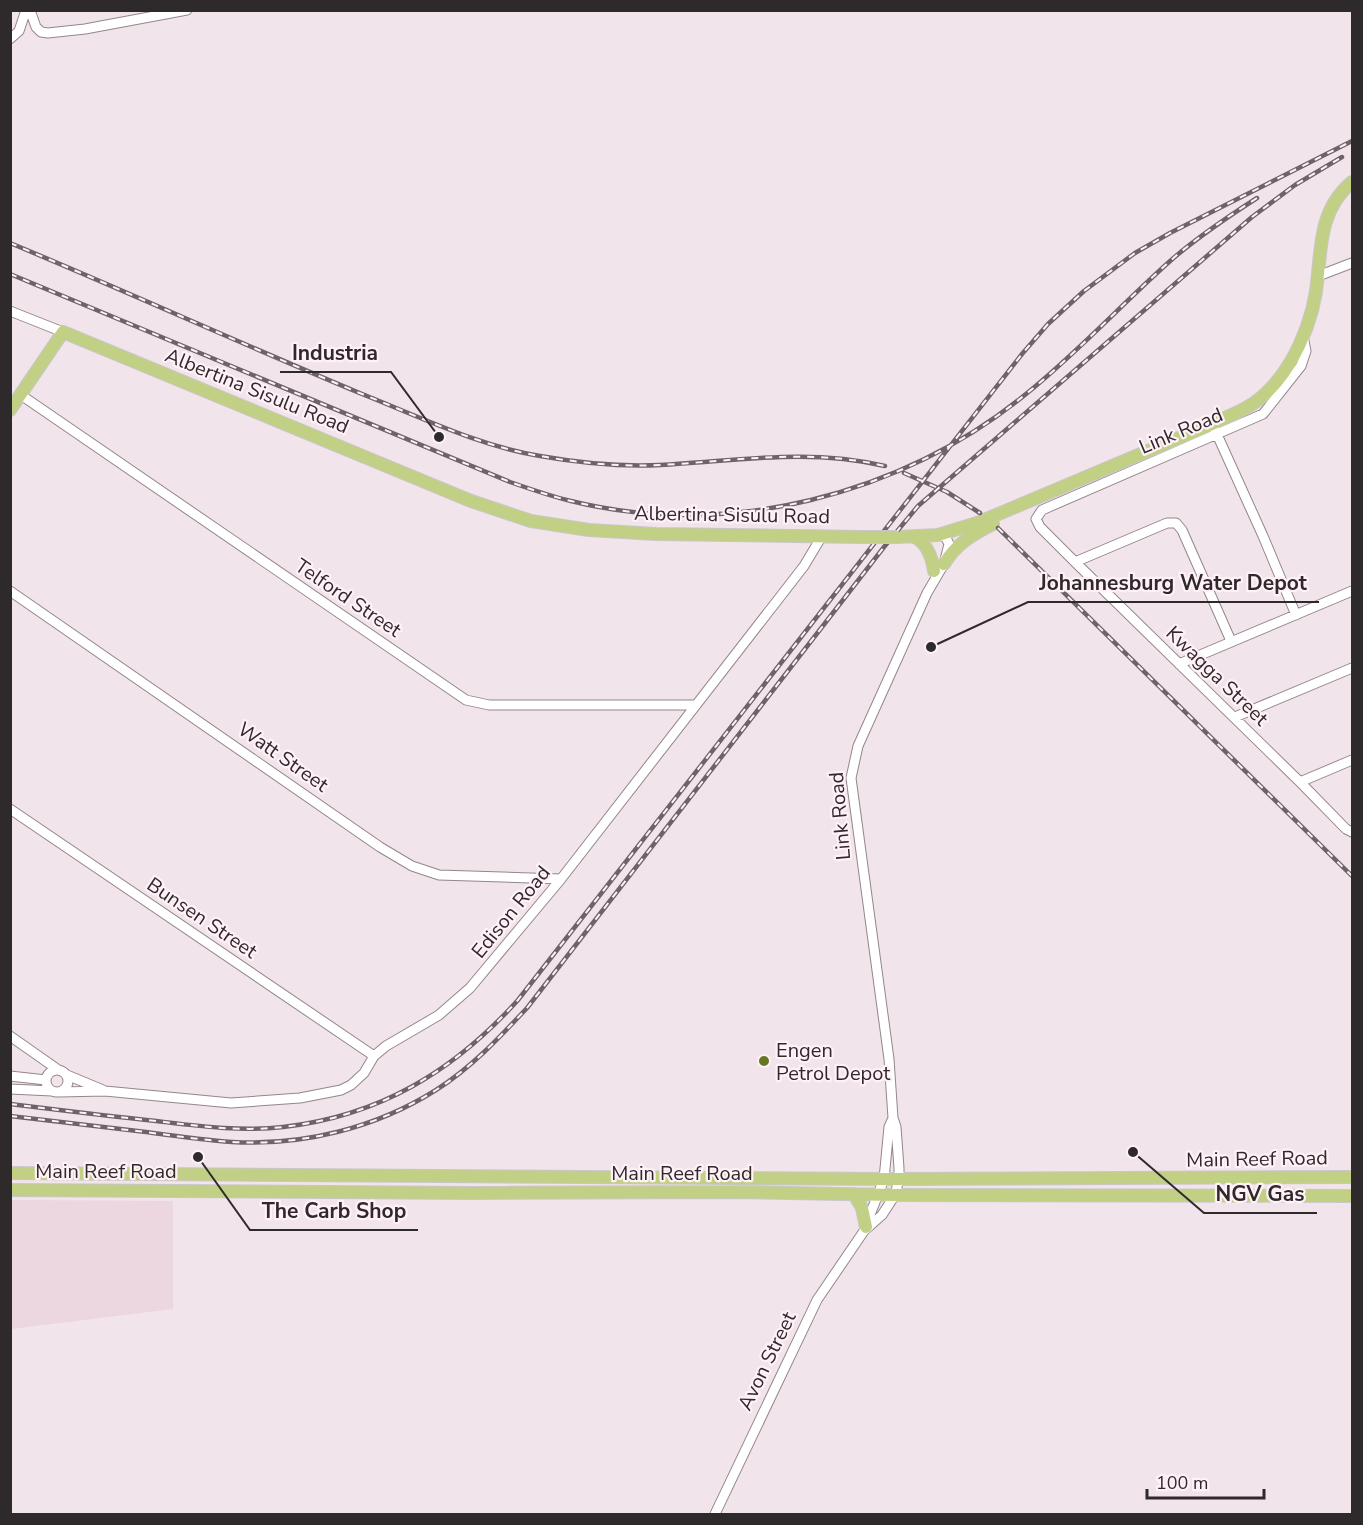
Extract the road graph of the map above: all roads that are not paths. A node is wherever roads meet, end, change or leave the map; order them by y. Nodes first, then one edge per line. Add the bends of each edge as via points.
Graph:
1 (187, 10) edge
2 (29, 14) edge
3 (10, 39) edge
4 (1353, 182) edge
5 (1353, 263) edge
6 (1318, 276) junction
7 (10, 311) edge
8 (63, 332) junction
9 (21, 395) junction
10 (10, 410) edge
11 (1215, 429) junction
12 (1056, 488) junction
13 (1038, 523) joint
14 (939, 534) junction
15 (822, 536) junction
16 (912, 536) junction
17 (1075, 562) junction
18 (939, 567) junction
19 (10, 591) edge
20 (1353, 591) edge
21 (1296, 615) junction
22 (1231, 641) junction
23 (1179, 663) junction
24 (1353, 668) edge
25 (695, 705) junction
26 (1235, 717) junction
27 (1353, 760) edge
28 (1300, 782) junction
29 (10, 809) edge
30 (1349, 831) edge
31 (561, 879) junction
32 (10, 1036) edge
33 (374, 1056) junction
34 (42, 1057) junction
35 (57, 1069) junction
36 (67, 1075) junction
37 (10, 1076) edge
38 (50, 1084) junction
39 (10, 1089) edge
40 (105, 1090) junction
41 (893, 1118) junction
42 (10, 1173) edge
43 (155, 1174) junction
44 (526, 1177) junction
45 (1288, 1178) junction
46 (1353, 1178) edge
47 (884, 1179) junction
48 (899, 1179) junction
49 (1246, 1179) junction
50 (10, 1190) edge
51 (155, 1191) junction
52 (525, 1192) junction
53 (854, 1194) junction
54 (880, 1195) junction
55 (895, 1195) junction
56 (1353, 1196) edge
57 (1246, 1197) junction
58 (1288, 1197) junction
59 (865, 1229) junction
60 (715, 1515) edge

1 - 2 street via 56,33 41,32
2 - 3 street
4 - 6 main road, Albertina Sisulu Road via 1337,197 1325,223
5 - 6 street
6 - 11 main road, Albertina Sisulu Road via 1303,336 1284,372 1271,388
7 - 8 street
8 - 9 main road
8 - 15 main road, Albertina Sisulu Road via 511,516 567,528 616,532
9 - 10 main road
9 - 25 street, Telford Street via 466,700 489,705
11 - 12 main road, Albertina Sisulu Road
11 - 13 street, Link Road via 1042,510 1037,516
11 - 21 street
12 - 14 main road, Albertina Sisulu Road via 976,523
12 - 18 main road via 968,537
13 - 17 street, Kwagga Street
14 - 16 main road, Albertina Sisulu Road
14 - 18 street via 932,542
14 - 18 street via 949,544
15 - 16 main road, Albertina Sisulu Road, bridge
15 - 25 street, Edison Road via 804,566
16 - 18 main road via 922,542
17 - 22 street via 1167,523 1176,523
17 - 23 street, Kwagga Street
18 - 41 street, Link Road via 858,746 851,778 889,1059
19 - 31 street, Watt Street via 412,866 446,876
20 - 21 street
21 - 22 street
22 - 23 street
23 - 26 street, Kwagga Street
24 - 26 street
25 - 31 street, Edison Road
26 - 28 street, Kwagga Street
27 - 28 street
28 - 30 street, Kwagga Street
29 - 33 street, Bunsen Street
31 - 33 street, Edison Road via 470,988 439,1015
32 - 34 street, Edison Road
33 - 40 street, Edison Road via 351,1086 300,1098 231,1103
34 - 35 street, Edison Road
34 - 38 street
35 - 36 street, Edison Road
35 - 38 street
36 - 38 street via 68,1086
36 - 40 street, Edison Road
37 - 38 street, Edison Road
38 - 39 street
38 - 40 street, Edison Road
41 - 47 street, Link Road
41 - 48 street, Link Road
42 - 43 main road, Main Reef Road
43 - 44 main road, Main Reef Road
43 - 51 main road
44 - 47 main road, Main Reef Road
44 - 52 main road
45 - 46 main road, Main Reef Road
45 - 49 main road, Main Reef Road
45 - 58 main road
47 - 48 main road, Main Reef Road
47 - 54 street, Link Road
48 - 49 main road, Main Reef Road
48 - 55 street, Link Road
49 - 57 main road
50 - 51 main road, Main Reef Road
51 - 52 main road, Main Reef Road
52 - 53 main road, Main Reef Road
53 - 54 main road, Main Reef Road
53 - 59 main road via 862,1208
54 - 55 main road, Main Reef Road
54 - 59 street, Avon Street
55 - 57 main road, Main Reef Road
55 - 59 street, Avon Street via 882,1215
56 - 58 main road, Main Reef Road
57 - 58 main road, Main Reef Road
59 - 60 street, Avon Street via 817,1300

